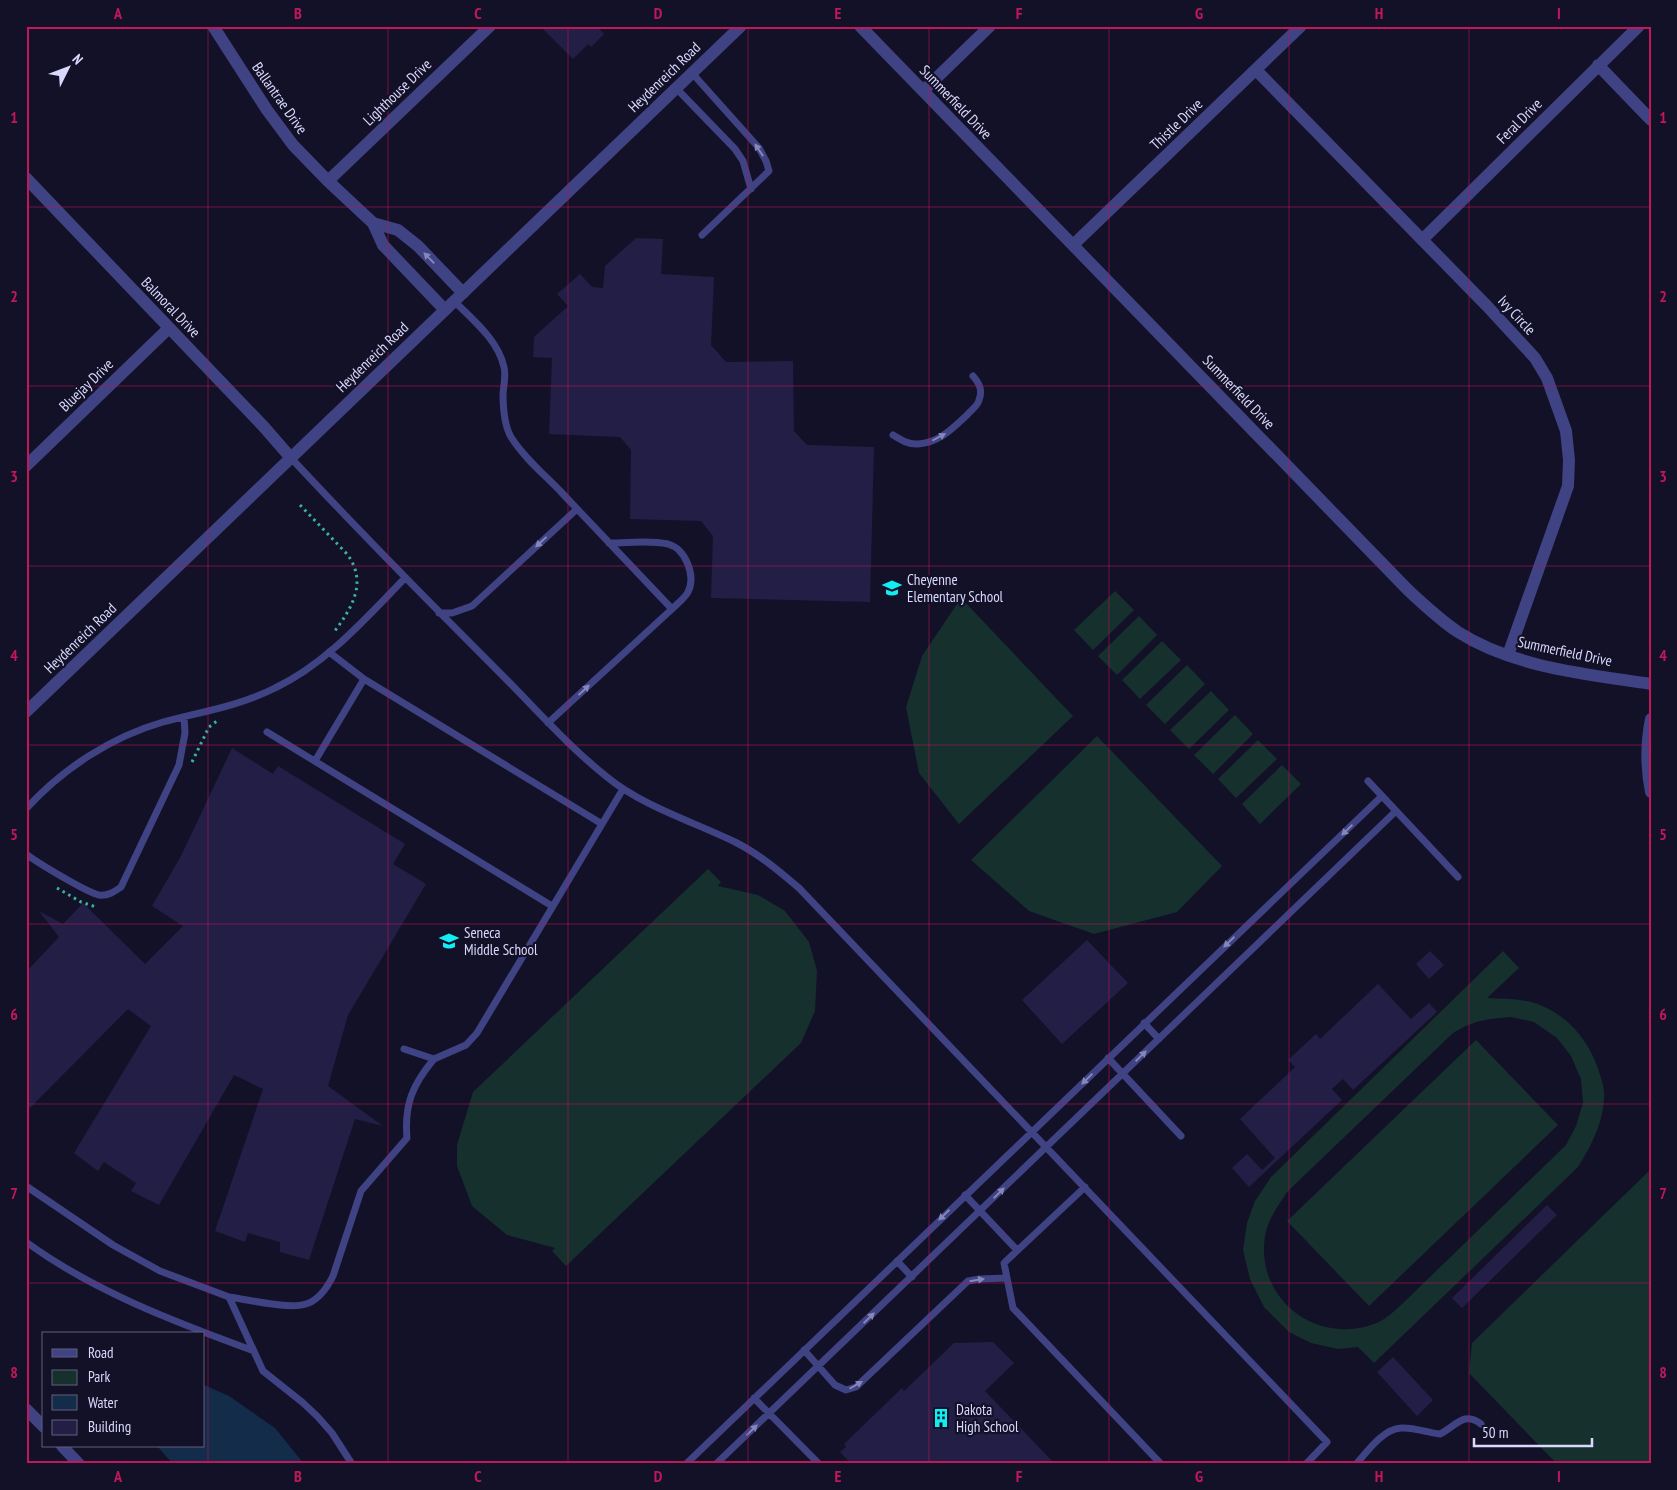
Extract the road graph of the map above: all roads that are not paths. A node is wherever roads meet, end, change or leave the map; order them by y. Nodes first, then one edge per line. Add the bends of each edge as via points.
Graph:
1 (212, 26) edge
2 (490, 26) edge
3 (741, 26) edge
4 (860, 26) edge
5 (990, 26) edge
6 (1301, 26) edge
7 (1639, 26) edge
8 (1598, 65) junction
9 (1256, 70) junction
10 (692, 73) junction
11 (676, 88) junction
12 (923, 91) junction
13 (1651, 120) edge
14 (26, 178) edge
15 (328, 181) junction
16 (750, 189) junction
17 (373, 223) junction
18 (702, 235) dead end
19 (1422, 240) junction
20 (1073, 245) junction
21 (454, 301) junction
22 (169, 328) junction
23 (973, 376) dead end
24 (893, 435) dead end
25 (292, 458) junction
26 (26, 466) edge
27 (577, 509) junction
28 (610, 543) junction
29 (405, 578) junction
30 (672, 609) junction
31 (439, 613) junction
32 (330, 652) junction
33 (1508, 655) junction
34 (364, 678) junction
35 (1651, 684) edge
36 (26, 712) edge
37 (184, 717) junction
38 (1651, 718) edge
39 (548, 724) junction
40 (267, 732) dead end
41 (315, 761) junction
42 (1368, 781) dead end
43 (623, 789) junction
44 (1651, 792) edge
45 (1382, 796) junction
46 (26, 809) edge
47 (1396, 811) junction
48 (602, 824) junction
49 (26, 854) edge
50 (1458, 877) dead end
51 (552, 906) junction
52 (1144, 1024) junction
53 (1159, 1039) junction
54 (404, 1049) dead end
55 (1108, 1058) junction
56 (434, 1059) junction
57 (1123, 1074) junction
58 (1032, 1131) junction
59 (1181, 1136) dead end
60 (1046, 1146) junction
61 (26, 1186) edge
62 (1084, 1187) junction
63 (965, 1195) junction
64 (981, 1212) junction
65 (26, 1242) edge
66 (1017, 1250) junction
67 (897, 1261) junction
68 (912, 1277) junction
69 (1007, 1278) junction
70 (228, 1297) junction
71 (201, 1332) edge
72 (205, 1333) edge
73 (804, 1350) junction
74 (254, 1351) junction
75 (819, 1366) junction
76 (754, 1398) junction
77 (26, 1409) edge
78 (769, 1413) junction
79 (1481, 1424) dead end
80 (42, 1426) edge
81 (64, 1448) edge
82 (79, 1464) edge
83 (352, 1464) edge
84 (686, 1464) edge
85 (716, 1464) edge
86 (819, 1464) edge
87 (1161, 1464) edge
88 (1306, 1464) edge
89 (1356, 1464) edge

1 - 15 street, Ballantrae Drive via 279,128
2 - 15 street, Lighthouse Drive
3 - 10 street, Heydenreich Road
4 - 12 street, Summerfield Drive
5 - 12 street
6 - 9 street, Thistle Drive
7 - 8 street, Feral Drive
8 - 13 street
8 - 19 street, Feral Drive
9 - 19 street, Ivy Circle
9 - 20 street, Thistle Drive
10 - 11 street, Heydenreich Road
16 -> 10 lane via 769,171 766,161 759,148
11 - 16 lane via 735,149 743,161
11 - 21 street, Heydenreich Road
12 - 20 street, Summerfield Drive
14 - 22 street, Balmoral Drive
15 - 17 street, Ballantrae Drive
16 - 18 lane
17 - 21 street, Ballantrae Drive via 383,245
21 -> 17 street, Ballantrae Drive via 418,246 398,230
19 - 33 street, Ivy Circle via 1535,358 1548,378 1566,430 1568,486
20 - 33 street, Summerfield Drive via 1408,590 1458,632
21 - 25 street, Heydenreich Road
21 - 27 lane via 483,330 505,368 505,421 510,436
22 - 25 street, Balmoral Drive
22 - 26 street, Bluejay Drive
24 -> 23 lane via 916,444 928,443 948,432 979,403 980,389
25 - 29 lane
25 - 36 street, Heydenreich Road
27 - 28 lane
27 -> 31 lane via 472,606 452,613
28 - 30 lane
28 - 30 lane via 651,542 670,545 682,554 692,579 688,593
29 - 31 lane
29 - 32 lane
39 -> 30 lane
31 - 39 lane
32 - 34 lane
32 - 37 lane via 294,679 254,698
33 - 35 street, Summerfield Drive via 1551,667
34 - 41 lane
34 - 48 lane
37 - 46 lane via 142,729 102,749 59,778
37 - 49 lane via 185,733 179,765 121,887 112,894 88,891
38 - 44 street via 1646,752
39 - 43 lane
40 - 41 lane
41 - 51 lane
42 - 45 lane
43 - 48 lane
43 - 58 lane via 736,843 761,857 793,883
45 - 47 lane
45 -> 52 lane
47 - 50 lane
47 - 53 lane
48 - 51 lane
51 - 56 lane via 477,1033 466,1045
52 - 53 lane
52 - 55 lane
57 -> 53 lane
54 - 56 lane
55 - 57 lane
55 -> 58 lane
56 - 70 lane via 422,1074 407,1105 407,1138 362,1190 327,1289 316,1300 298,1307
57 - 59 lane
57 - 60 lane
58 - 60 lane
58 - 63 lane
60 - 62 lane
64 -> 60 lane
61 - 70 lane via 113,1245 160,1270
62 - 66 lane
62 - 88 lane via 1327,1442
63 - 64 lane
63 -> 67 lane
64 - 66 lane
64 - 68 lane
65 - 71 lane via 135,1305
66 - 69 lane via 1004,1262
67 - 68 lane
67 - 73 lane
75 -> 68 lane
75 -> 69 lane via 834,1385 846,1390 856,1387 968,1281
69 - 87 lane via 1013,1308
70 - 74 lane
72 - 74 lane
73 - 75 lane
73 - 76 lane
74 - 83 lane via 263,1371 317,1416
75 - 78 lane
76 - 78 lane
76 - 84 lane
77 - 80 street
85 -> 78 lane
78 - 86 lane
79 - 89 lane via 1467,1418 1440,1434 1402,1428 1393,1430
81 - 82 street

